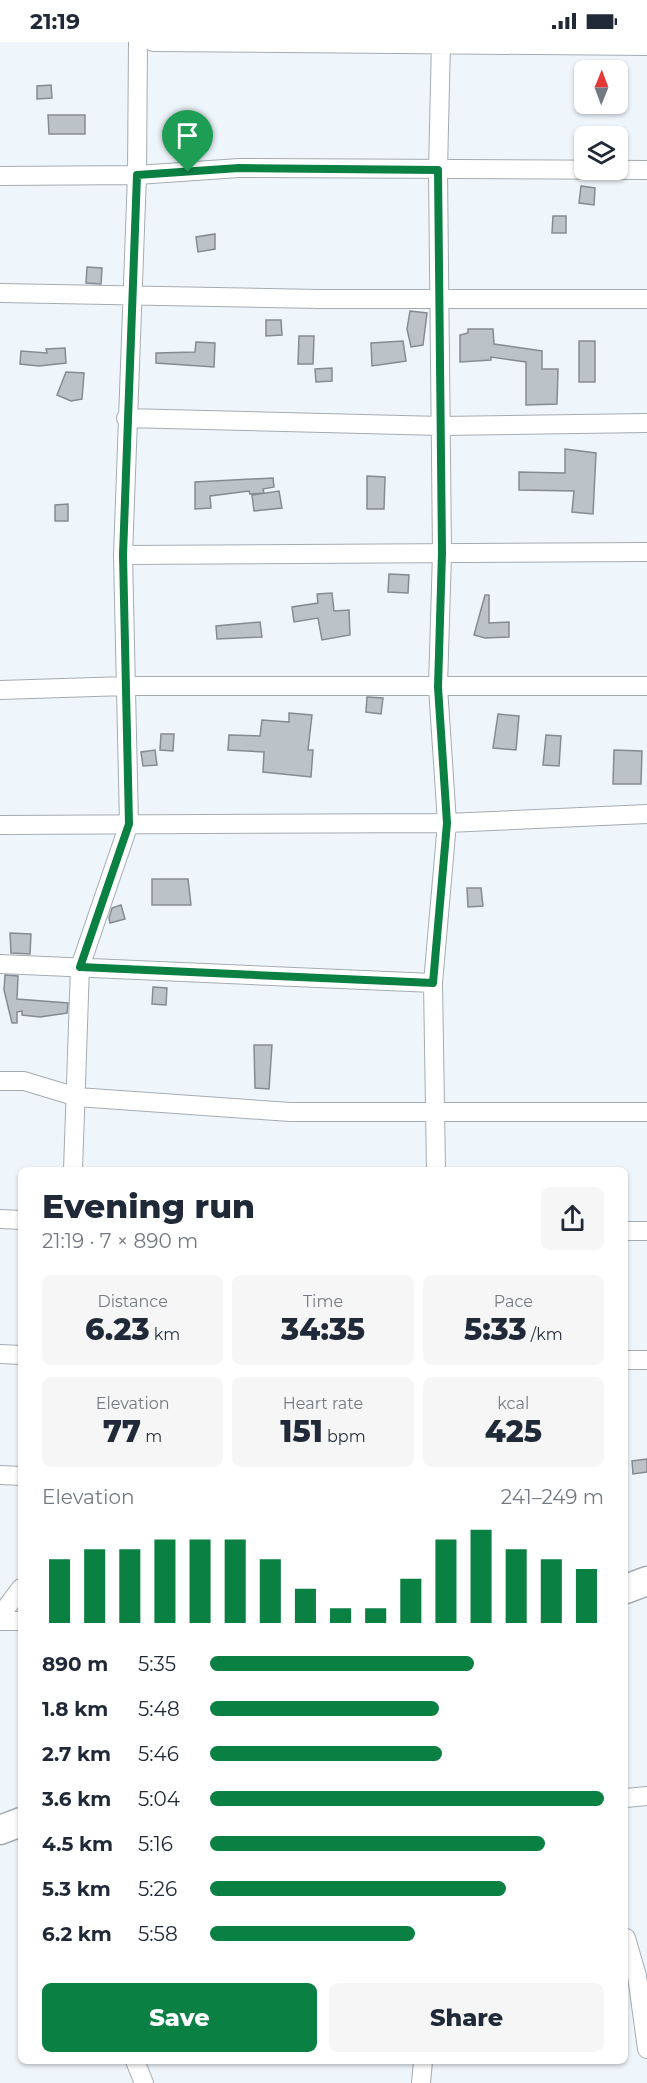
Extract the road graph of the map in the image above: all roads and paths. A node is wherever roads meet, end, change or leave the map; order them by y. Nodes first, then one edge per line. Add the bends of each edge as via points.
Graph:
1 (138, 42) edge
2 (153, 42) edge
3 (441, 43) edge
4 (647, 46) edge
5 (438, 170) junction
6 (647, 170) edge
7 (137, 175) junction
8 (0, 176) edge
9 (0, 293) edge
10 (133, 294) junction
11 (441, 299) junction
12 (647, 299) edge
13 (126, 418) junction
14 (647, 423) edge
15 (441, 426) junction
16 (647, 552) edge
17 (442, 553) junction
18 (123, 555) junction
19 (126, 686) junction
20 (647, 686) edge
21 (438, 687) junction
22 (0, 690) edge
23 (647, 813) edge
24 (447, 823) junction
25 (129, 824) junction
26 (0, 825) edge
27 (0, 964) edge
28 (80, 967) junction
29 (433, 983) junction
30 (0, 1082) edge
31 (77, 1097) junction
32 (437, 1111) junction
33 (647, 1112) edge
34 (73, 1167) edge
35 (436, 1167) edge
36 (0, 1219) edge
37 (18, 1220) edge
38 (628, 1231) edge
39 (647, 1231) edge
40 (0, 1354) edge
41 (18, 1354) edge
42 (628, 1360) edge
43 (647, 1360) edge
44 (0, 1475) edge
45 (18, 1476) edge
46 (647, 1581) edge
47 (628, 1588) edge
48 (18, 1591) edge
49 (0, 1616) edge
50 (0, 1621) edge
51 (18, 1621) edge
52 (647, 1796) edge
53 (628, 1798) edge
54 (18, 1823) edge
55 (0, 1830) edge
56 (628, 1946) edge
57 (636, 1976) edge
58 (647, 2049) edge
59 (136, 2064) edge
60 (423, 2064) edge
61 (144, 2083) edge
62 (422, 2083) edge

1 - 7 street
2 - 3 street
3 - 4 street
3 - 5 street
5 - 6 street
5 - 7 street via 239,168
5 - 11 street
7 - 8 street
7 - 10 street
9 - 10 street
10 - 11 street
10 - 13 street
11 - 12 street
11 - 15 street
13 - 15 street
13 - 18 street
14 - 15 street
15 - 17 street
16 - 17 street
17 - 18 street
17 - 21 street
18 - 19 street
19 - 21 street
19 - 22 street
19 - 25 street
20 - 21 street
21 - 24 street
23 - 24 street
24 - 25 street
24 - 29 street
25 - 26 street
25 - 28 street
27 - 28 street
28 - 29 street
28 - 31 street
29 - 32 street
30 - 31 street via 24,1081
31 - 32 street via 291,1112
31 - 34 street
32 - 33 street
32 - 35 street
36 - 37 street
38 - 39 street
40 - 41 street
42 - 43 street
44 - 45 street
46 - 47 main road
48 - 49 street
50 - 51 street
52 - 53 street
54 - 55 main road
56 - 57 street
57 - 58 street
59 - 61 street
60 - 62 street

